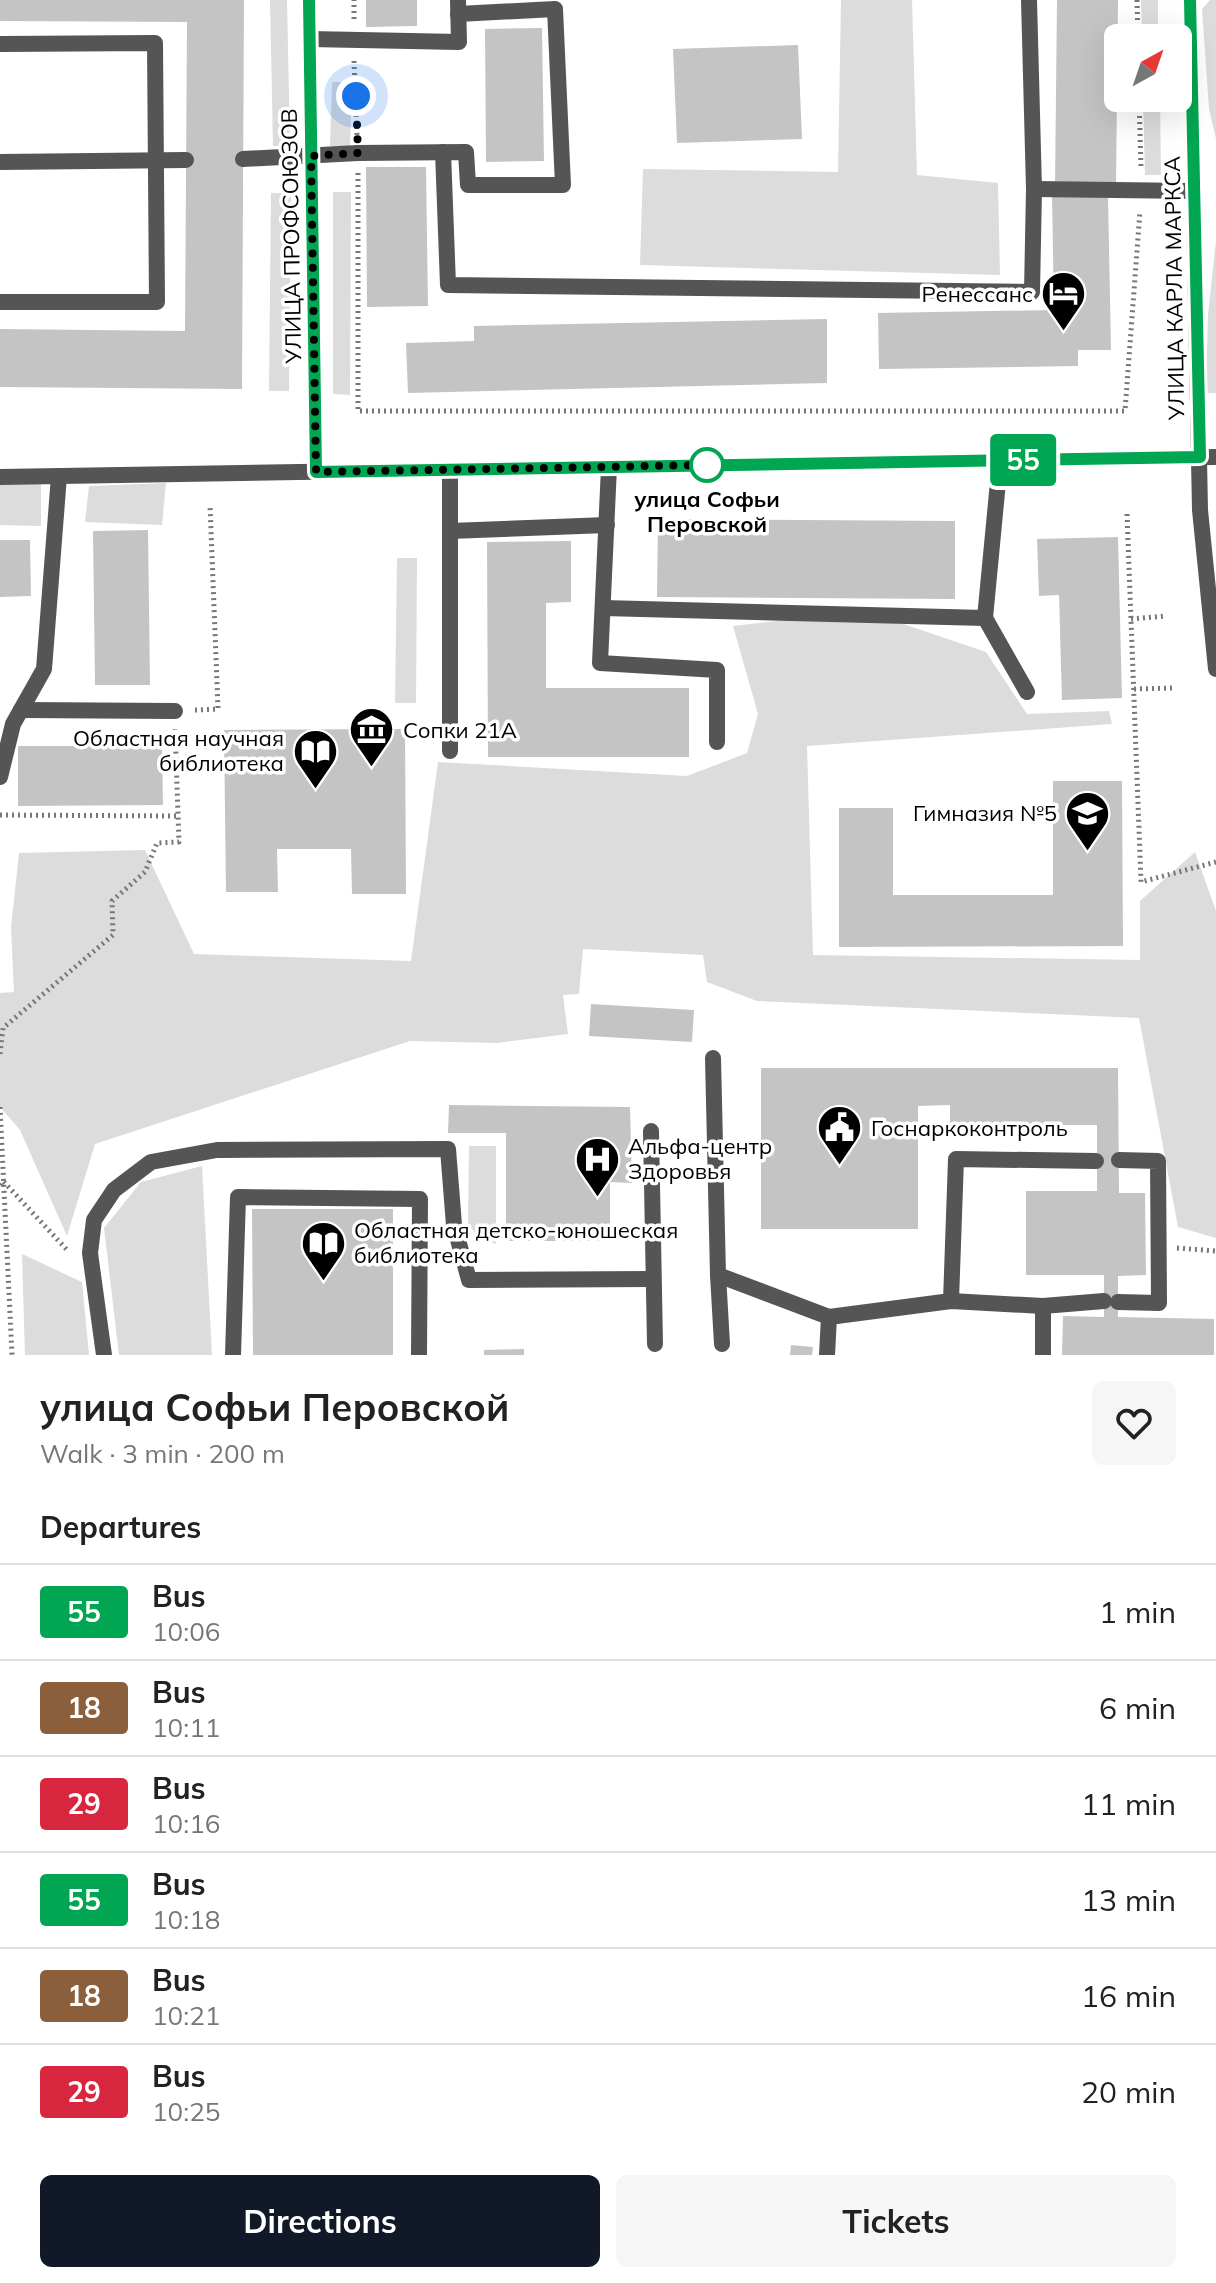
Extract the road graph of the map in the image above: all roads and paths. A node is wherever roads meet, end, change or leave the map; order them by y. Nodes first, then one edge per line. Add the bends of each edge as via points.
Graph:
1 (309, 0) edge
2 (354, 0) edge
3 (1029, 0) edge
4 (1137, 0) edge
5 (1190, 0) edge
6 (458, 7) edge
7 (1138, 24) edge
8 (310, 39) junction
9 (354, 40) junction
10 (0, 44) edge
11 (1139, 112) edge
12 (443, 152) junction
13 (358, 153) junction
14 (311, 156) junction
15 (243, 159) dead end
16 (156, 160) junction
17 (186, 160) dead end
18 (0, 162) edge
19 (1034, 189) junction
20 (1141, 191) junction
21 (1194, 191) junction
22 (0, 302) edge
23 (1208, 457) edge
24 (1000, 461) junction
25 (609, 467) junction
26 (450, 470) junction
27 (316, 472) junction
28 (59, 476) junction
29 (0, 477) edge
30 (210, 505) dead end
31 (1127, 514) dead end
32 (607, 525) junction
33 (450, 531) junction
34 (603, 608) junction
35 (1166, 616) dead end
36 (985, 618) junction
37 (1131, 619) junction
38 (1216, 669) edge
39 (1173, 688) dead end
40 (1134, 689) junction
41 (1027, 692) dead end
42 (21, 710) junction
43 (175, 711) junction
44 (717, 742) dead end
45 (450, 751) dead end
46 (0, 777) edge
47 (0, 815) edge
48 (178, 816) junction
49 (1216, 862) edge
50 (0, 1054) edge
51 (713, 1058) dead end
52 (0, 1107) edge
53 (651, 1131) dead end
54 (1119, 1160) dead end
55 (1096, 1161) dead end
56 (2, 1183) edge
57 (1158, 1247) junction
58 (1216, 1251) edge
59 (718, 1275) junction
60 (652, 1279) junction
61 (94, 1280) junction
62 (951, 1301) junction
63 (1043, 1306) junction
64 (829, 1317) junction
65 (655, 1344) dead end
66 (722, 1344) dead end
67 (12, 1355) edge
68 (104, 1355) edge
69 (233, 1355) edge
70 (419, 1355) edge
71 (827, 1355) edge
72 (1043, 1355) edge

1 - 8 street, УЛИЦА ПРОФСОЮЗОВ
2 - 9 path
3 - 19 street
4 - 7 path
5 - 21 street, УЛИЦА КАРЛА МАРКСА
6 - 9 street via 459,42
6 - 12 street via 555,9 563,185 468,185 466,152
8 - 9 street
8 - 14 street, УЛИЦА ПРОФСОЮЗОВ
9 - 13 path
10 - 16 street via 155,43
11 - 20 path
12 - 13 street
12 - 19 street via 448,285 1032,292
13 - 14 street
13 - 20 path via 358,411 1125,411
14 - 15 street
14 - 27 street, УЛИЦА ПРОФСОЮЗОВ
16 - 17 street
16 - 18 street
16 - 22 street via 157,302
19 - 20 street
20 - 21 street
21 - 23 street, УЛИЦА КАРЛА МАРКСА
23 - 24 street
23 - 38 street, УЛИЦА КАРЛА МАРКСА via 1201,522
24 - 25 street
24 - 36 street
25 - 26 street
25 - 32 street
26 - 27 street
26 - 33 street
27 - 28 street
28 - 29 street
28 - 42 street via 44,669
30 - 43 path via 218,709
31 - 37 path
32 - 33 street
32 - 34 street
33 - 45 street
34 - 36 street
34 - 44 street via 600,663 717,670
35 - 37 path
36 - 41 street
37 - 40 path
39 - 40 path
40 - 49 path via 1141,882
42 - 43 street
42 - 46 street
43 - 48 path
47 - 48 path
48 - 50 path via 179,842 157,843 145,872 112,901 113,935 3,1028
51 - 59 street
52 - 56 path
53 - 60 street
54 - 57 street via 1158,1161
55 - 62 street via 956,1159
56 - 61 path
56 - 67 path
57 - 58 path
57 - 63 street via 1159,1303
59 - 64 street
59 - 66 street
60 - 61 street via 469,1280 454,1225 448,1149 424,1148 217,1150 151,1162 114,1190 94,1220
60 - 65 street
61 - 68 street
62 - 63 street
62 - 64 street
63 - 72 street
64 - 71 street
69 - 70 street via 238,1197 254,1197 420,1199

